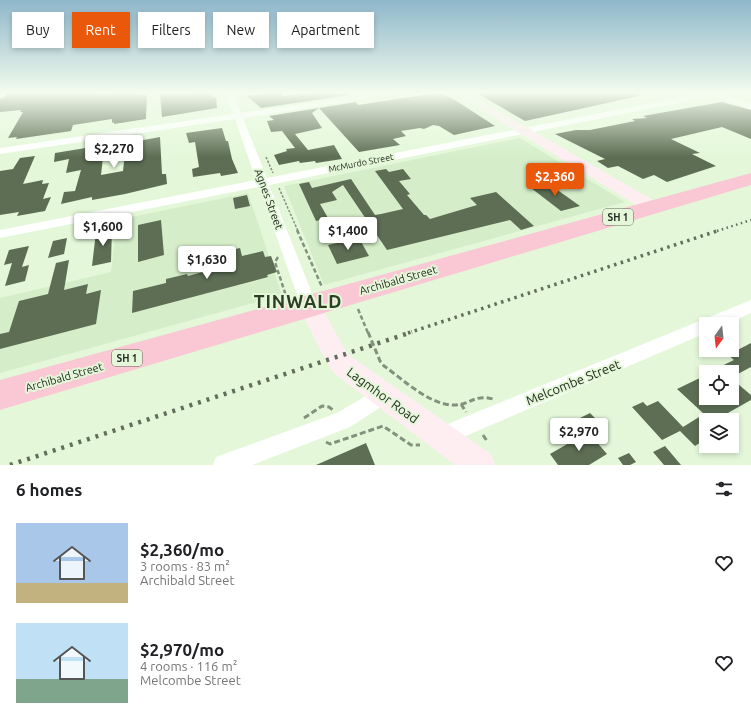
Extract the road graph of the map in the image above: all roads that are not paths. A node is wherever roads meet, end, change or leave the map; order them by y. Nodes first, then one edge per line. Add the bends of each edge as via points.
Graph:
1 (252, 114) edge
2 (495, 114) edge
3 (611, 114) edge
4 (237, 116) junction
5 (524, 131) junction
6 (0, 152) edge
7 (751, 179) edge
8 (263, 183) junction
9 (652, 207) junction
10 (0, 234) edge
11 (317, 296) junction
12 (751, 306) edge
13 (726, 317) edge
14 (699, 329) edge
15 (0, 395) edge
16 (383, 395) junction
17 (429, 442) junction
18 (224, 465) edge
19 (480, 465) edge

1 - 4 street
2 - 5 street
3 - 5 street, McMurdo Street
4 - 6 street
4 - 8 street, Agnes Street
5 - 8 street, McMurdo Street
5 - 9 street
7 - 9 highway, Archibald Street / SH 1
8 - 10 street, McMurdo Street
8 - 11 street, Agnes Street
9 - 11 highway, Archibald Street / SH 1
11 - 15 highway, Archibald Street / SH 1
11 - 16 street, Lagmhor Road via 337,358
12 - 13 street
14 - 17 street, Melcombe Street
16 - 17 street, Lagmhor Road
16 - 18 street via 343,420
17 - 19 street, Lagmhor Road

